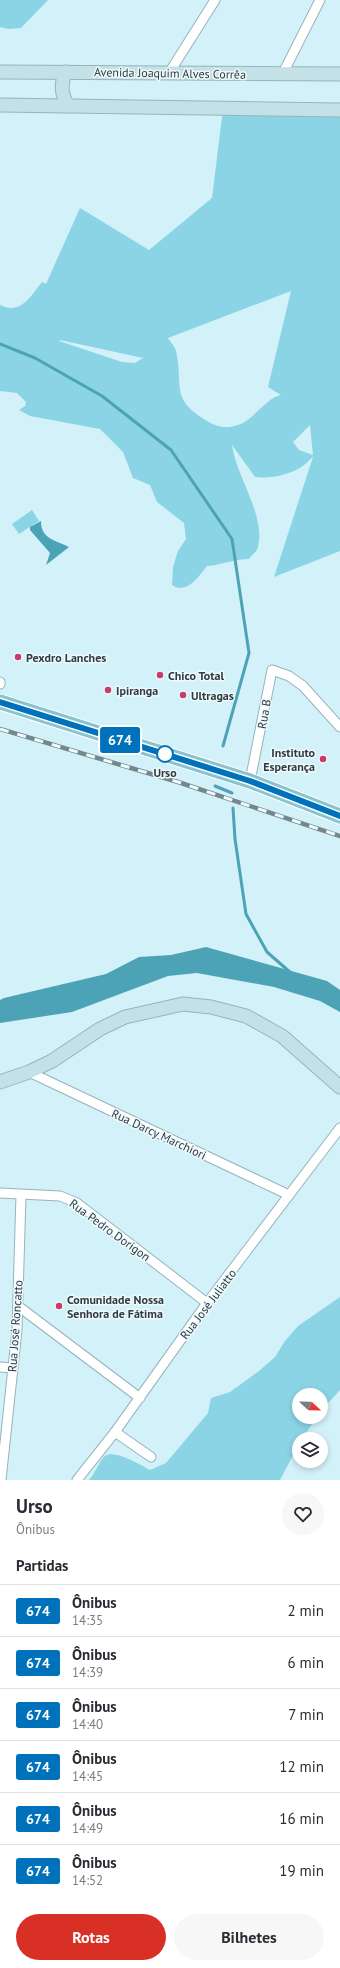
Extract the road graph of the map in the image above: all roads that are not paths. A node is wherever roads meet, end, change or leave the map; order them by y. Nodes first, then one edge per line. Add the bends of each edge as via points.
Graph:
1 (215, 0) edge
2 (320, 0) edge
3 (0, 72) edge
4 (66, 72) junction
5 (169, 73) junction
6 (282, 73) junction
7 (340, 74) edge
8 (0, 105) edge
9 (68, 106) junction
10 (340, 110) edge
11 (0, 702) edge
12 (340, 727) edge
13 (250, 781) junction
14 (340, 816) edge
15 (29, 1072) junction
16 (2, 1081) edge
17 (340, 1087) edge
18 (340, 1128) edge
19 (0, 1193) edge
20 (21, 1195) junction
21 (289, 1195) junction
22 (207, 1303) junction
23 (18, 1306) junction
24 (0, 1367) edge
25 (12, 1368) junction
26 (140, 1398) junction
27 (115, 1432) junction
28 (151, 1457) dead end
29 (1, 1468) edge
30 (1, 1480) edge
31 (77, 1480) edge

1 - 5 street
2 - 6 street
3 - 4 main road, Avenida Joaquim Alves Corrêa
4 - 5 main road, Avenida Joaquim Alves Corrêa
4 - 9 main road via 62,93
5 - 6 main road, Avenida Joaquim Alves Corrêa
6 - 7 main road, Avenida Joaquim Alves Corrêa
8 - 9 main road
9 - 10 main road
11 - 13 main road
12 - 13 street, Rua B via 303,686 289,676 272,670
13 - 14 main road
15 - 16 main road
15 - 17 main road via 52,1061 100,1029 125,1017 183,1004 211,1007 246,1016 282,1036
15 - 21 street, Rua Darcy Marchiori
18 - 21 street, Rua José Juliatto
19 - 20 street, Rua Pedro Dorigon
20 - 22 street, Rua Pedro Dorigon via 60,1196 77,1203
20 - 23 street, Rua José Roncatto
21 - 22 street, Rua José Juliatto
22 - 26 street, Rua José Juliatto
23 - 25 street, Rua José Roncatto
23 - 26 street
24 - 25 street
25 - 29 street, Rua José Roncatto
26 - 27 street, Rua José Juliatto
27 - 28 street
27 - 31 street, Rua José Juliatto
29 - 30 street, Rua José Roncatto

